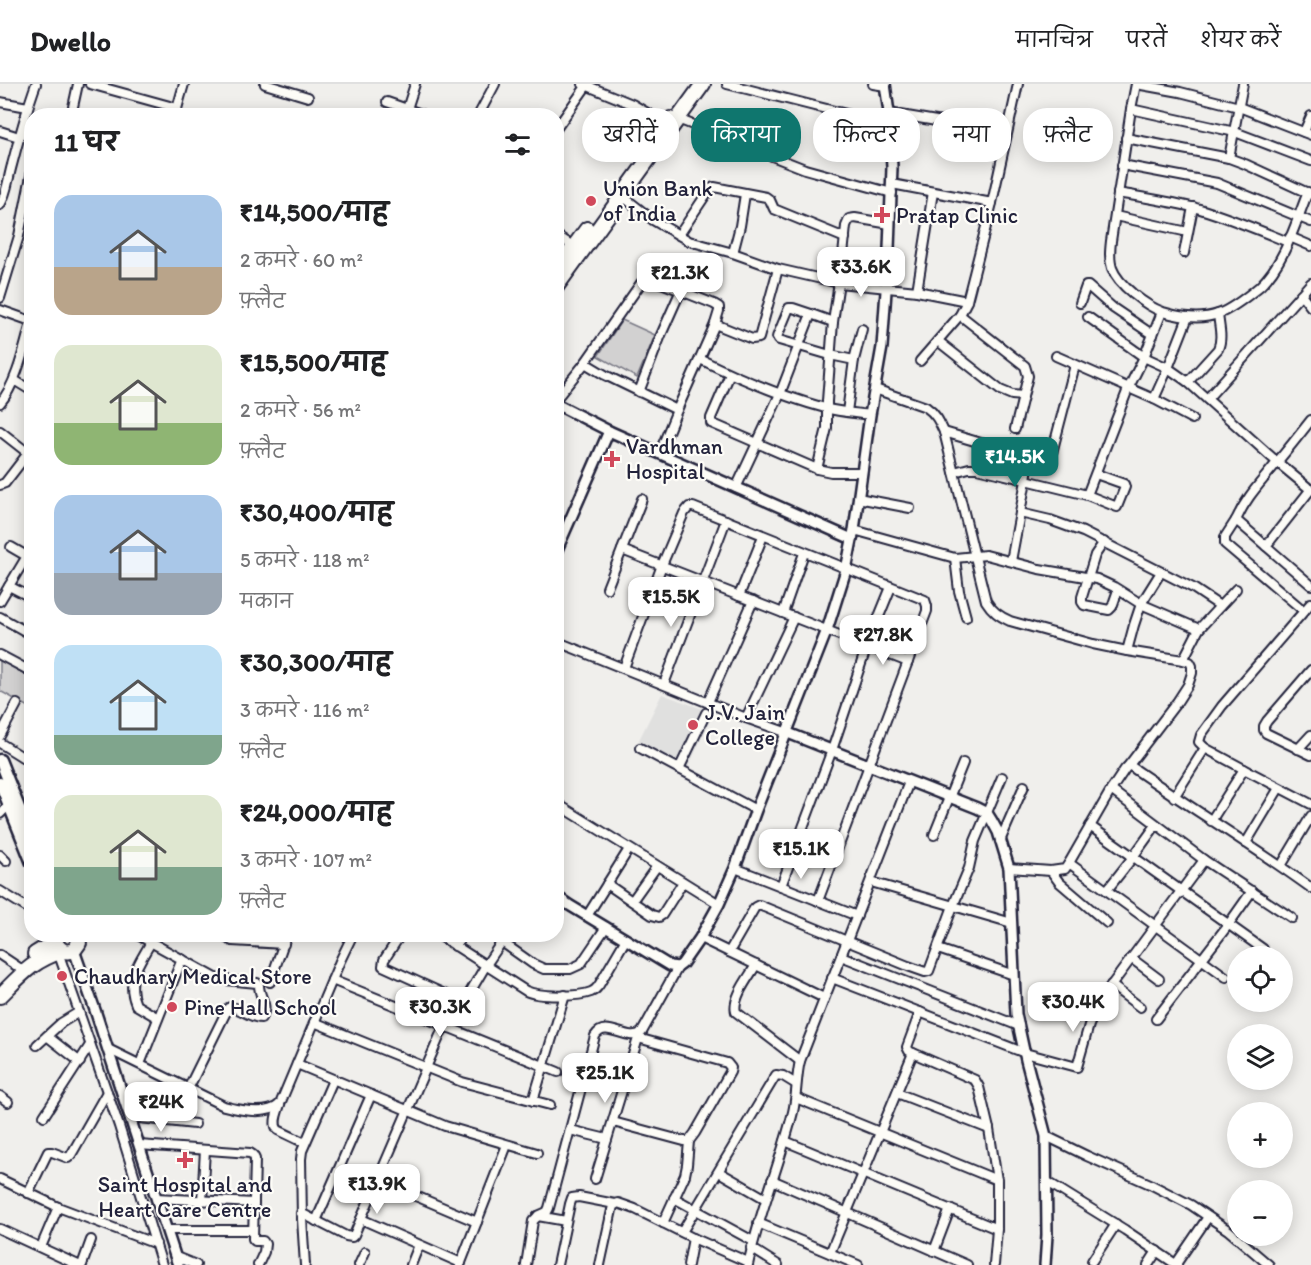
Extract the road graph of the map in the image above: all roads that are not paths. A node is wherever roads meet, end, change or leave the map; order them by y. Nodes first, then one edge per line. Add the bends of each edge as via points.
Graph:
1 (36, 84) edge
2 (78, 84) edge
3 (90, 84) edge
4 (184, 84) edge
5 (265, 84) edge
6 (414, 84) edge
7 (495, 84) edge
8 (694, 84) edge
9 (702, 84) edge
10 (727, 84) edge
11 (873, 84) edge
12 (1018, 84) edge
13 (1136, 84) edge
14 (1243, 84) edge
15 (585, 85) edge
16 (886, 85) edge
17 (287, 87) edge
18 (308, 97) dead end
19 (0, 102) edge
20 (387, 102) dead end
21 (28, 107) joint
22 (1239, 107) junction
23 (73, 108) edge
24 (164, 108) edge
25 (177, 108) edge
26 (404, 108) edge
27 (407, 108) edge
28 (482, 108) edge
29 (641, 108) edge
30 (679, 108) edge
31 (822, 108) edge
32 (888, 108) edge
33 (1131, 109) junction
34 (679, 111) edge
35 (1011, 115) edge
36 (1311, 116) edge
37 (564, 117) edge
38 (24, 120) edge
39 (679, 124) edge
40 (0, 131) edge
41 (1234, 132) junction
42 (1307, 133) edge
43 (19, 137) junction
44 (1126, 138) junction
45 (1229, 158) junction
46 (1311, 161) edge
47 (639, 162) edge
48 (643, 162) edge
49 (891, 162) edge
50 (1001, 162) edge
51 (1122, 165) junction
52 (0, 169) edge
53 (10, 172) junction
54 (892, 189) junction
55 (933, 192) junction
56 (1118, 193) junction
57 (1309, 193) edge
58 (746, 194) junction
59 (621, 195) junction
60 (992, 203) junction
61 (0, 205) edge
62 (1193, 207) junction
63 (24, 211) edge
64 (1114, 216) junction
65 (1298, 217) junction
66 (1311, 222) edge
67 (890, 224) junction
68 (1188, 232) junction
69 (679, 235) junction
70 (845, 238) junction
71 (1289, 239) junction
72 (564, 240) edge
73 (1311, 246) edge
74 (576, 251) junction
75 (733, 253) junction
76 (1184, 253) dead end
77 (564, 262) edge
78 (778, 268) junction
79 (564, 272) edge
80 (839, 283) junction
81 (1311, 283) edge
82 (886, 288) junction
83 (681, 290) junction
84 (917, 291) junction
85 (1301, 294) junction
86 (0, 298) edge
87 (967, 301) junction
88 (1080, 303) dead end
89 (1311, 307) edge
90 (0, 310) edge
91 (1162, 312) junction
92 (1218, 314) junction
93 (811, 315) junction
94 (960, 315) junction
95 (1088, 317) dead end
96 (1188, 317) junction
97 (24, 320) edge
98 (833, 322) junction
99 (715, 324) junction
100 (862, 329) dead end
101 (1153, 335) junction
102 (938, 341) junction
103 (799, 345) junction
104 (24, 346) edge
105 (830, 355) junction
106 (1056, 356) dead end
107 (1144, 357) junction
108 (700, 359) junction
109 (854, 360) junction
110 (920, 361) dead end
111 (585, 363) junction
112 (1075, 365) junction
113 (1168, 368) junction
114 (729, 374) junction
115 (14, 380) junction
116 (1188, 382) junction
117 (24, 386) edge
118 (1128, 388) junction
119 (875, 389) junction
120 (564, 391) edge
121 (639, 392) junction
122 (780, 394) junction
123 (1023, 396) junction
124 (1154, 399) junction
125 (1207, 399) junction
126 (0, 403) edge
127 (564, 406) edge
128 (826, 408) junction
129 (677, 410) junction
130 (847, 411) junction
131 (870, 415) junction
132 (1192, 419) dead end
133 (1311, 420) edge
134 (1015, 429) dead end
135 (0, 430) edge
136 (609, 431) junction
137 (944, 432) junction
138 (758, 443) junction
139 (24, 450) edge
140 (1052, 453) dead end
141 (659, 454) junction
142 (24, 460) edge
143 (1277, 462) junction
144 (818, 469) junction
145 (862, 472) junction
146 (954, 472) junction
147 (1096, 474) junction
148 (1026, 480) junction
149 (0, 485) edge
150 (736, 488) junction
151 (1311, 489) edge
152 (1087, 495) junction
153 (858, 498) junction
154 (642, 499) dead end
155 (909, 508) dead end
156 (1020, 513) junction
157 (726, 520) junction
158 (1236, 520) junction
159 (564, 534) edge
160 (853, 535) junction
161 (763, 536) junction
162 (1104, 542) junction
163 (1266, 546) junction
164 (11, 547) dead end
165 (622, 550) junction
166 (804, 552) junction
167 (24, 554) edge
168 (975, 556) junction
169 (955, 558) junction
170 (1011, 561) junction
171 (24, 564) edge
172 (662, 565) junction
173 (846, 570) junction
174 (1161, 572) junction
175 (1089, 577) junction
176 (702, 581) junction
177 (1311, 585) edge
178 (9, 586) junction
179 (891, 587) junction
180 (607, 588) dead end
181 (1118, 590) junction
182 (1236, 590) dead end
183 (24, 594) edge
184 (740, 596) junction
185 (0, 601) edge
186 (753, 601) junction
187 (1311, 603) edge
188 (1141, 604) junction
189 (1220, 606) junction
190 (1304, 611) junction
191 (783, 613) junction
192 (0, 617) edge
193 (794, 617) junction
194 (966, 617) dead end
195 (1199, 629) junction
196 (24, 630) edge
197 (828, 630) junction
198 (564, 644) edge
199 (867, 646) junction
200 (1127, 651) junction
201 (0, 655) edge
202 (1183, 660) junction
203 (908, 662) junction
204 (24, 668) edge
205 (624, 668) junction
206 (1311, 670) edge
207 (664, 684) junction
208 (708, 702) junction
209 (17, 704) dead end
210 (706, 713) dead end
211 (746, 718) junction
212 (788, 733) junction
213 (1311, 735) edge
214 (0, 736) edge
215 (0, 743) edge
216 (640, 748) dead end
217 (1205, 748) junction
218 (1298, 749) junction
219 (832, 750) junction
220 (1311, 755) edge
221 (24, 758) edge
222 (0, 760) edge
223 (963, 763) dead end
224 (1129, 765) junction
225 (869, 766) junction
226 (679, 769) junction
227 (1244, 769) junction
228 (1002, 777) dead end
229 (909, 782) junction
230 (0, 783) edge
231 (1024, 786) dead end
232 (1279, 788) junction
233 (1111, 790) junction
234 (950, 797) junction
235 (1174, 797) junction
236 (1311, 804) edge
237 (9, 805) junction
238 (564, 808) edge
239 (756, 810) junction
240 (987, 813) junction
241 (0, 814) edge
242 (1311, 816) edge
243 (24, 820) edge
244 (1211, 821) junction
245 (1156, 825) junction
246 (1090, 826) junction
247 (934, 834) dead end
248 (1000, 841) junction
249 (24, 842) edge
250 (1246, 843) junction
251 (629, 849) junction
252 (1133, 857) junction
253 (1204, 860) junction
254 (1069, 863) junction
255 (657, 866) junction
256 (1281, 866) junction
257 (735, 868) junction
258 (1009, 868) junction
259 (1051, 871) junction
260 (683, 882) junction
261 (871, 882) junction
262 (607, 884) junction
263 (781, 886) junction
264 (1311, 888) edge
265 (1107, 890) junction
266 (0, 891) edge
267 (1181, 891) junction
268 (1252, 891) junction
269 (564, 901) edge
270 (632, 901) junction
271 (818, 901) junction
272 (719, 904) junction
273 (24, 906) edge
274 (953, 906) junction
275 (587, 916) junction
276 (857, 916) junction
277 (1293, 918) dead end
278 (1012, 923) junction
279 (1107, 923) dead end
280 (1228, 925) junction
281 (1155, 926) junction
282 (606, 927) junction
283 (700, 938) junction
284 (626, 939) junction
285 (847, 941) junction
286 (68, 942) edge
287 (151, 942) joint
288 (249, 942) edge
289 (349, 942) edge
290 (396, 942) edge
291 (449, 942) edge
292 (458, 942) edge
293 (502, 942) joint
294 (284, 944) joint
295 (455, 946) junction
296 (1257, 946) edge
297 (938, 949) junction
298 (729, 952) junction
299 (0, 955) edge
300 (841, 956) junction
301 (1131, 958) junction
302 (182, 959) junction
303 (1201, 959) junction
304 (486, 965) junction
305 (756, 965) junction
306 (18, 967) junction
307 (678, 967) junction
308 (1014, 975) junction
309 (1226, 977) dead end
310 (832, 978) junction
311 (1159, 979) dead end
312 (332, 980) junction
313 (270, 982) dead end
314 (0, 985) edge
315 (1111, 985) junction
316 (566, 994) junction
317 (0, 996) edge
318 (824, 998) junction
319 (464, 1003) junction
320 (1140, 1007) dead end
321 (79, 1012) junction
322 (920, 1012) junction
323 (158, 1018) junction
324 (1156, 1019) dead end
325 (314, 1022) junction
326 (1019, 1026) junction
327 (447, 1027) junction
328 (47, 1036) junction
329 (638, 1036) junction
330 (37, 1045) dead end
331 (90, 1045) junction
332 (108, 1049) junction
333 (913, 1053) junction
334 (1025, 1053) junction
335 (800, 1061) junction
336 (80, 1062) junction
337 (297, 1064) junction
338 (140, 1065) junction
339 (543, 1066) junction
340 (426, 1068) junction
341 (558, 1072) dead end
342 (333, 1080) junction
343 (796, 1084) junction
344 (188, 1089) junction
345 (107, 1092) junction
346 (897, 1093) junction
347 (371, 1095) junction
348 (0, 1096) edge
349 (796, 1098) junction
350 (533, 1101) junction
351 (8, 1102) dead end
352 (280, 1104) junction
353 (550, 1105) dead end
354 (407, 1110) junction
355 (44, 1116) dead end
356 (130, 1117) junction
357 (613, 1122) junction
358 (195, 1124) dead end
359 (989, 1129) junction
360 (570, 1130) junction
361 (880, 1132) junction
362 (1046, 1136) junction
363 (608, 1140) junction
364 (689, 1141) junction
365 (785, 1141) junction
366 (305, 1143) junction
367 (134, 1145) junction
368 (507, 1145) junction
369 (205, 1150) junction
370 (537, 1153) dead end
371 (719, 1172) junction
372 (864, 1173) junction
373 (0, 1179) edge
374 (378, 1179) junction
375 (595, 1179) dead end
376 (772, 1180) junction
377 (997, 1180) junction
378 (1046, 1181) junction
379 (28, 1193) junction
380 (156, 1198) junction
381 (674, 1198) junction
382 (766, 1199) junction
383 (202, 1201) junction
384 (254, 1203) junction
385 (615, 1204) junction
386 (58, 1207) junction
387 (950, 1209) junction
388 (696, 1210) junction
389 (302, 1213) junction
390 (847, 1213) junction
391 (154, 1214) junction
392 (538, 1216) junction
393 (1208, 1217) junction
394 (361, 1219) junction
395 (316, 1221) junction
396 (566, 1221) junction
397 (477, 1222) junction
398 (663, 1222) junction
399 (758, 1223) junction
400 (1116, 1224) junction
401 (0, 1229) edge
402 (997, 1229) junction
403 (167, 1230) junction
404 (253, 1230) junction
405 (682, 1232) junction
406 (693, 1238) junction
407 (91, 1240) dead end
408 (156, 1244) junction
409 (752, 1244) junction
410 (419, 1245) junction
411 (41, 1247) junction
412 (934, 1251) junction
413 (1157, 1251) junction
414 (365, 1252) dead end
415 (830, 1253) junction
416 (177, 1261) edge
417 (1092, 1261) dead end
418 (460, 1264) edge
419 (748, 1264) edge
420 (1176, 1264) edge
421 (78, 1265) edge
422 (82, 1265) edge
423 (162, 1265) edge
424 (196, 1265) edge
425 (258, 1265) edge
426 (305, 1265) edge
427 (358, 1265) edge
428 (411, 1265) edge
429 (526, 1265) edge
430 (557, 1265) edge
431 (600, 1265) edge
432 (688, 1265) edge
433 (778, 1265) edge
434 (858, 1265) edge
435 (967, 1265) edge
436 (994, 1265) edge
437 (1045, 1265) edge
438 (1148, 1265) edge
439 (1269, 1265) edge

1 - 21 street
2 - 23 street
3 - 24 street
4 - 25 street
5 - 17 street
6 - 27 street
7 - 28 street
8 - 30 highway
9 - 34 highway
10 - 31 street
11 - 16 street
12 - 35 street
13 - 22 street
13 - 33 street
14 - 22 street
15 - 29 street
15 - 37 street
16 - 32 street
17 - 18 street
19 - 21 street
20 - 26 street
22 - 41 street
22 - 42 street
33 - 41 street
33 - 44 street
36 - 42 street
38 - 43 street
39 - 54 street via 805,169
40 - 43 street
41 - 45 street
41 - 46 street
43 - 53 street
44 - 45 street
44 - 51 street
45 - 57 street
47 - 74 highway
48 - 59 highway
49 - 54 street
50 - 60 street
51 - 56 street
51 - 65 street via 1217,183
52 - 53 street
53 - 61 street
54 - 55 street
54 - 67 street
55 - 60 street
55 - 84 street
56 - 62 street
56 - 64 street
57 - 65 street
58 - 69 street via 712,188
58 - 70 street via 766,197 774,209
58 - 75 street
59 - 69 street
59 - 74 highway
60 - 87 street
62 - 68 street
62 - 71 street
63 - 86 street
64 - 68 street
64 - 91 street via 1112,267 1126,288
65 - 66 street
65 - 71 street
67 - 70 street via 849,219
67 - 82 street
68 - 76 street
69 - 75 street
70 - 80 street
71 - 73 street
71 - 92 street via 1273,272
72 - 74 street
74 - 77 highway
74 - 79 highway
75 - 78 street
78 - 80 street
78 - 99 street via 759,338 752,339
80 - 82 street
80 - 98 street
81 - 85 street
82 - 84 street
82 - 119 street
83 - 99 street via 718,307
83 - 111 street via 650,279 641,283
83 - 121 street
84 - 87 street
85 - 89 street
85 - 125 street
87 - 94 street
88 - 101 street via 1088,286
90 - 97 street
91 - 96 street
91 - 101 street
92 - 96 street
92 - 116 street via 1220,345
93 - 98 street
93 - 103 street
93 - 103 street via 789,308 777,336
94 - 102 street
94 - 123 street via 1026,366
95 - 107 street
96 - 113 street
98 - 105 street
99 - 108 street
100 - 109 street
101 - 107 street
102 - 110 street
102 - 123 street via 1000,390
103 - 105 street
103 - 122 street
104 - 115 street
105 - 109 street
105 - 128 street
106 - 112 street
107 - 113 street
107 - 118 street
108 - 114 street
108 - 129 street
109 - 130 street
111 - 120 street
111 - 121 street
112 - 118 street
112 - 140 street
113 - 116 street
113 - 124 street
114 - 122 street
114 - 138 street via 710,421
115 - 117 street
115 - 126 street
116 - 125 street
118 - 124 street
118 - 147 street
119 - 131 street
119 - 137 street via 933,412
121 - 129 street
122 - 128 street
122 - 138 street
123 - 134 street
124 - 132 street
125 - 143 street
127 - 136 street
128 - 130 street
128 - 144 street via 826,438
129 - 141 street
130 - 131 street
131 - 145 street
133 - 143 street
135 - 139 street
136 - 141 street
136 - 159 street
137 - 146 street
137 - 148 street via 1026,456
138 - 144 street
138 - 150 street
141 - 150 street
142 - 149 street
143 - 151 street
143 - 158 street via 1251,492
144 - 145 street
145 - 153 street
146 - 148 street via 977,468
146 - 168 street
147 - 152 street
147 - 152 street via 1124,484 1119,505
148 - 152 street
148 - 156 street
150 - 160 street
151 - 163 street
153 - 155 street
153 - 160 street
154 - 165 street
156 - 162 street via 1068,525
156 - 170 street
157 - 161 street
157 - 172 street via 693,507 687,509
157 - 176 street
158 - 163 street
158 - 190 street via 1225,544
160 - 169 street
160 - 173 street
161 - 166 street
161 - 184 street
162 - 174 street
162 - 175 street via 1095,555
163 - 177 street
164 - 167 street
165 - 172 street
165 - 180 street
166 - 173 street
166 - 191 street
168 - 169 street
168 - 170 street
168 - 200 street via 986,601 999,616
169 - 194 street
170 - 175 street
171 - 178 street
172 - 176 street
172 - 205 street
173 - 179 street
173 - 197 street
174 - 188 street
174 - 189 street
175 - 181 street
175 - 181 street via 1082,597 1084,604 1109,610
176 - 184 street
176 - 207 street
178 - 183 street
178 - 185 street
179 - 199 street
179 - 203 street via 925,600 927,606
181 - 188 street
182 - 189 street
184 - 186 street
186 - 191 street
186 - 208 street
187 - 190 street
188 - 195 street
188 - 200 street
189 - 195 street
190 - 217 street via 1206,727 1199,742
191 - 193 street
192 - 196 street
193 - 197 street
193 - 211 street
195 - 202 street
197 - 199 street
197 - 212 street
198 - 205 street
199 - 203 street
199 - 219 street
200 - 202 street
201 - 204 street
202 - 224 street via 1192,666 1188,685
203 - 225 street
205 - 207 street
206 - 218 street via 1264,726 1266,733
207 - 208 street
208 - 211 street
209 - 214 street
210 - 226 street
211 - 212 street
212 - 219 street
212 - 239 street
213 - 218 street
215 - 221 street
216 - 226 street
217 - 227 street
217 - 235 street
218 - 220 street
219 - 225 street
219 - 263 street
222 - 243 main road
223 - 234 street
224 - 233 street
224 - 235 street
225 - 229 street
225 - 271 street
226 - 239 street
227 - 232 street
227 - 244 street
228 - 240 street
229 - 234 street
229 - 261 street
230 - 237 main road
231 - 248 street
232 - 236 street
232 - 250 street
233 - 245 street
233 - 246 street
234 - 240 street
234 - 247 street
235 - 244 street
237 - 241 street
237 - 249 main road
238 - 251 street
239 - 257 street
240 - 248 street
240 - 274 street
242 - 256 street
244 - 250 street
245 - 252 street
245 - 253 street
246 - 252 street
246 - 254 street
248 - 258 street
250 - 256 street
251 - 255 street
251 - 262 street
252 - 265 street
252 - 267 street
253 - 267 street
253 - 268 street
254 - 259 street via 1065,869
254 - 265 street
255 - 260 street
255 - 270 street
256 - 264 street
257 - 263 street
257 - 272 street
258 - 259 street
258 - 278 street
259 - 279 street
260 - 270 street via 658,917
260 - 272 street
261 - 274 street
261 - 276 street
262 - 270 street
262 - 275 street
263 - 271 street
265 - 281 street
266 - 273 street
267 - 280 street
267 - 281 street
268 - 277 street
268 - 280 street
269 - 275 street
271 - 276 street
272 - 283 street
274 - 278 street
274 - 297 street
275 - 282 street
276 - 285 street
278 - 308 street
280 - 296 street
280 - 303 street
281 - 301 street
281 - 303 street
282 - 284 street
282 - 293 street via 581,964 570,969 537,967
283 - 298 street
283 - 307 street
284 - 307 street
284 - 316 street via 595,990
285 - 297 street via 925,972 931,969
285 - 298 street via 757,905
285 - 300 street
286 - 306 highway via 34,954
286 - 317 highway via 31,966
286 - 321 street
286 - 332 street
287 - 302 street
287 - 323 street via 133,975 131,987 136,1005
288 - 294 street
289 - 312 street
290 - 319 street via 383,966
291 - 295 street
292 - 295 street
293 - 304 street
294 - 313 street
295 - 304 street
297 - 308 street
298 - 305 street
299 - 306 street
300 - 310 street
300 - 326 street
301 - 311 street
301 - 315 street
302 - 323 street
302 - 344 street via 216,978 259,984 265,1007 259,1019 235,1007 228,1008
303 - 309 street
303 - 324 street
304 - 316 street via 526,992
304 - 319 street
305 - 318 street
305 - 335 street via 734,1009
306 - 314 highway
307 - 329 street
308 - 326 street
310 - 318 street
310 - 322 street
312 - 325 street
312 - 327 street
315 - 320 street
315 - 334 street via 1094,1012 1077,1067
316 - 339 street
318 - 335 street
319 - 327 street
321 - 328 street
321 - 331 street
322 - 333 street via 908,1047
322 - 334 street
323 - 338 street
325 - 337 street
325 - 340 street
326 - 334 street
327 - 339 street
327 - 340 street
328 - 330 street
328 - 336 street
329 - 357 street
329 - 360 street via 608,1029 597,1031
329 - 364 street via 730,1065 730,1072
331 - 336 street
331 - 345 street
332 - 338 street
332 - 356 street
333 - 346 street
333 - 359 street via 975,1080
334 - 362 street
335 - 343 street
336 - 355 street
337 - 342 street
337 - 352 street
338 - 344 street
339 - 341 street
339 - 350 street
340 - 350 street
340 - 354 street
342 - 347 street
342 - 366 street
343 - 349 street
343 - 371 street via 776,1075
344 - 352 street via 233,1108 265,1111
345 - 367 street
345 - 379 street via 71,1155 68,1158 48,1152
346 - 359 street
346 - 361 street
347 - 354 street
347 - 395 street
348 - 351 street
349 - 361 street
349 - 365 street
350 - 353 street
352 - 366 street via 275,1127
354 - 368 street
354 - 374 street
356 - 358 street
356 - 367 street
357 - 363 street
357 - 364 street
359 - 377 street
360 - 363 street
360 - 392 street via 549,1208
361 - 372 street
361 - 377 street
362 - 378 street
362 - 393 street via 1150,1184
363 - 375 street
364 - 381 street via 686,1170
365 - 372 street
365 - 376 street
366 - 389 street via 301,1159
367 - 369 street
367 - 380 street
367 - 391 street
368 - 370 street
368 - 397 street
369 - 383 street
369 - 384 street via 253,1155
371 - 382 street
371 - 388 street
372 - 387 street
372 - 390 street
373 - 379 street
374 - 394 street
374 - 397 street
376 - 382 street
376 - 390 street
377 - 402 street
378 - 400 street
378 - 437 street
379 - 386 street
380 - 383 street
380 - 391 street
381 - 388 street
381 - 398 street
382 - 399 street
383 - 384 street
384 - 404 street
385 - 396 street via 575,1197 570,1201
385 - 398 street via 627,1205
385 - 431 street
386 - 408 street
386 - 411 street
387 - 402 street
387 - 412 street
388 - 405 street
388 - 409 street
389 - 395 street
389 - 426 street
390 - 412 street
390 - 415 street
391 - 403 street
391 - 408 street
392 - 396 street
392 - 429 street via 533,1221
393 - 420 street
393 - 439 street
394 - 395 street via 354,1235 349,1237
394 - 410 street
396 - 430 street
397 - 418 street
398 - 405 street
399 - 409 street
399 - 415 street
400 - 413 street
400 - 417 street
401 - 411 street
402 - 436 street
403 - 404 street
403 - 416 street
404 - 425 street via 254,1240 265,1244
405 - 406 street
406 - 419 street
406 - 432 street
407 - 422 street
408 - 423 street
409 - 419 street
409 - 433 street
410 - 418 street
410 - 428 street
411 - 421 street
412 - 435 street
413 - 420 street
413 - 438 street
414 - 427 street
415 - 434 street
416 - 424 street

